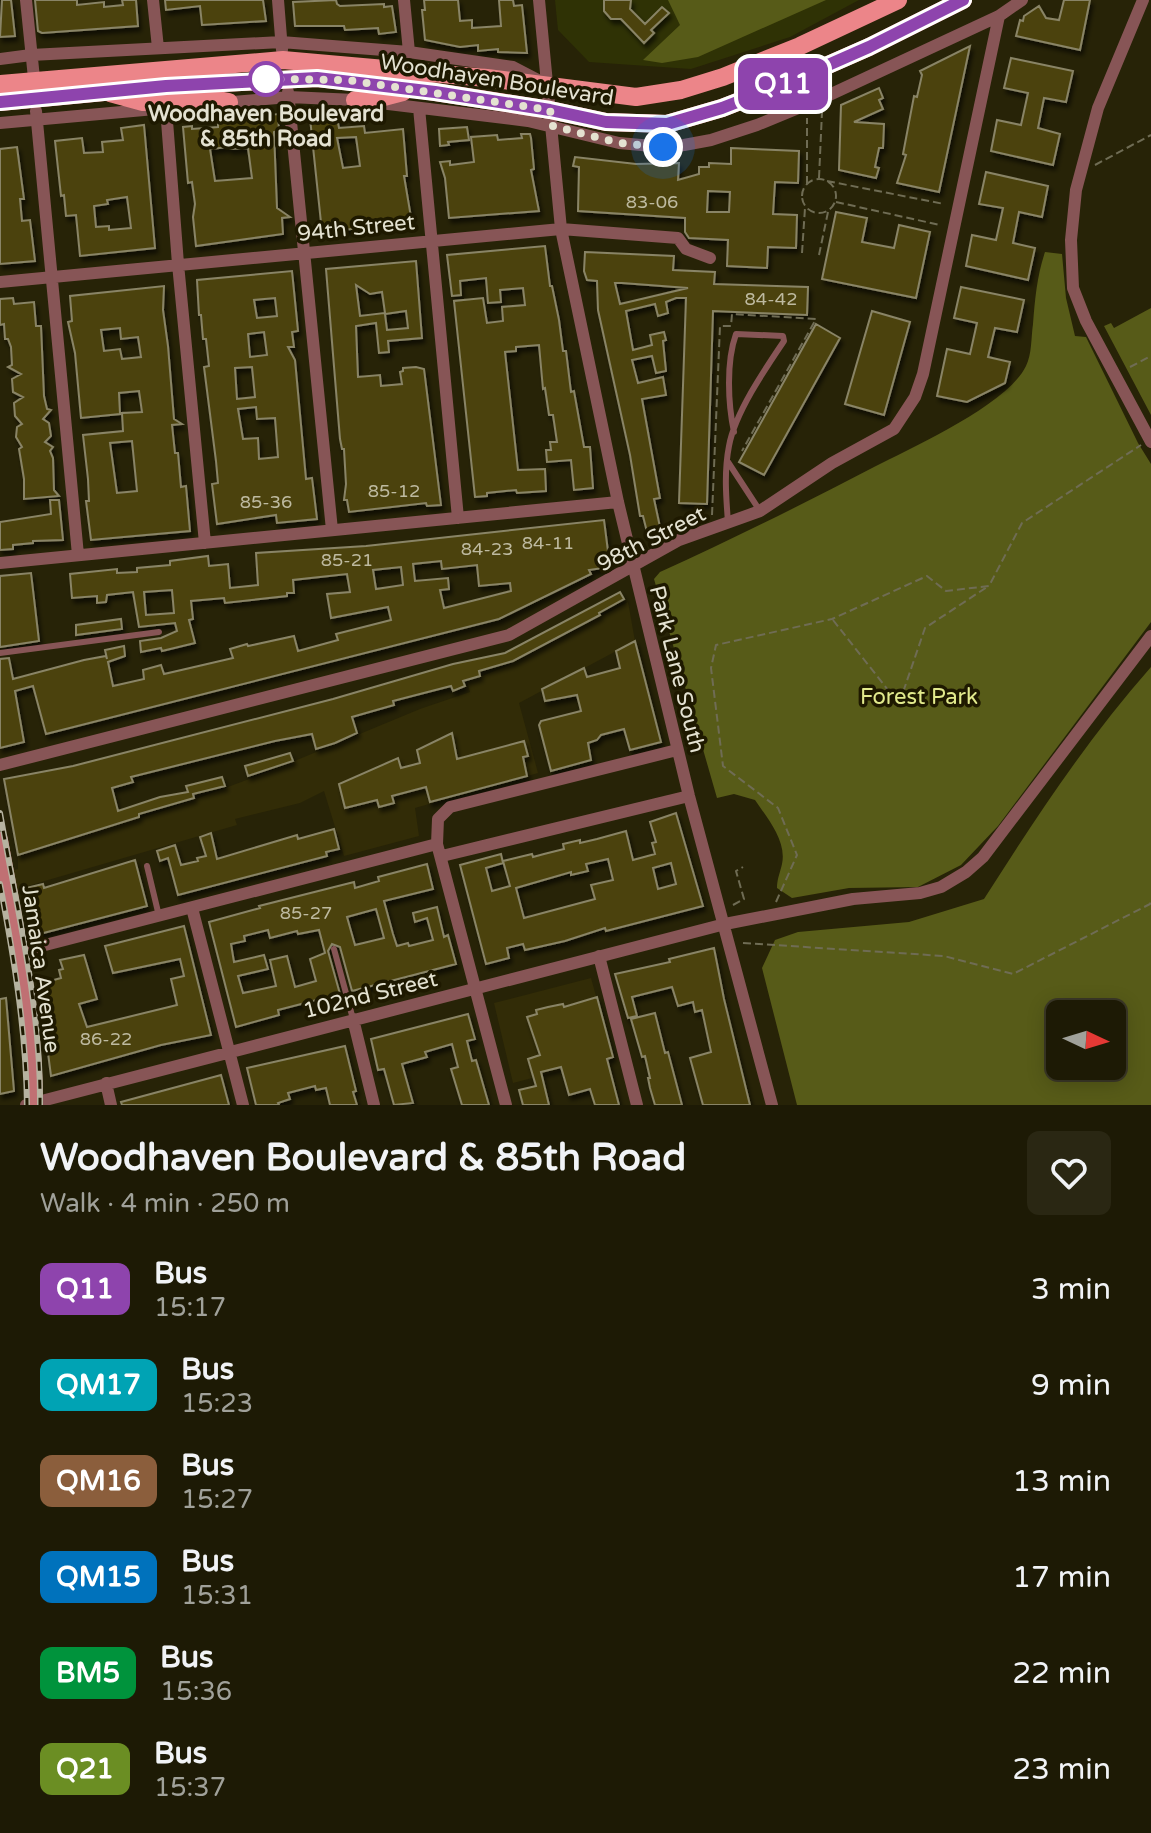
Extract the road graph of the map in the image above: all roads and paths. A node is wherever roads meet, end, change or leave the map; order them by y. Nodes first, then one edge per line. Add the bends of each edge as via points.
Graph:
1 (26, 0) edge
2 (153, 0) edge
3 (278, 0) edge
4 (404, 0) edge
5 (539, 0) edge
6 (898, 0) edge
7 (963, 0) edge
8 (1022, 0) edge
9 (1143, 0) edge
10 (999, 16) junction
11 (158, 48) junction
12 (409, 52) junction
13 (31, 55) junction
14 (0, 59) edge
15 (283, 60) junction
16 (0, 84) edge
17 (548, 85) junction
18 (410, 88) junction
19 (35, 89) junction
20 (104, 91) junction
21 (289, 97) junction
22 (355, 100) junction
23 (0, 102) edge
24 (229, 102) junction
25 (822, 107) dead end
26 (166, 108) junction
27 (419, 108) junction
28 (807, 113) dead end
29 (36, 118) junction
30 (552, 118) junction
31 (0, 123) edge
32 (1151, 135) edge
33 (1095, 165) dead end
34 (819, 179) junction
35 (827, 181) junction
36 (807, 184) junction
37 (835, 202) junction
38 (944, 204) dead end
39 (805, 207) junction
40 (828, 211) junction
41 (940, 225) dead end
42 (561, 229) junction
43 (431, 239) junction
44 (303, 252) junction
45 (802, 253) dead end
46 (819, 255) dead end
47 (710, 258) dead end
48 (178, 264) junction
49 (51, 277) junction
50 (0, 282) edge
51 (1151, 356) edge
52 (1130, 367) dead end
53 (734, 432) junction
54 (1150, 441) edge
55 (728, 462) junction
56 (618, 502) junction
57 (760, 511) junction
58 (458, 518) junction
59 (728, 522) junction
60 (332, 530) junction
61 (205, 543) junction
62 (78, 555) junction
63 (0, 563) edge
64 (633, 567) junction
65 (989, 586) junction
66 (832, 619) junction
67 (159, 632) dead end
68 (1151, 636) edge
69 (0, 653) edge
70 (677, 750) junction
71 (0, 765) edge
72 (689, 796) junction
73 (0, 841) edge
74 (440, 850) junction
75 (147, 866) dead end
76 (743, 867) dead end
77 (1151, 901) edge
78 (733, 905) dead end
79 (192, 908) junction
80 (769, 915) junction
81 (159, 916) junction
82 (725, 924) junction
83 (743, 943) dead end
84 (334, 949) dead end
85 (22, 951) junction
86 (599, 956) junction
87 (475, 988) junction
88 (353, 1019) junction
89 (229, 1051) junction
90 (106, 1083) junction
91 (32, 1104) edge
92 (111, 1105) edge
93 (243, 1105) edge
94 (374, 1105) edge
95 (506, 1105) edge
96 (637, 1105) edge
97 (772, 1105) edge

1 - 13 street
2 - 11 street
3 - 15 street
4 - 12 street
5 - 17 street, Park Lane South
6 - 17 main road, Woodhaven Boulevard via 800,46 681,90 636,97
7 - 30 main road, Woodhaven Boulevard via 794,80 678,122 633,125
8 - 10 street, Woodhaven Boulevard
9 - 54 street via 1098,108 1076,190 1071,240 1073,288
10 - 30 street, Woodhaven Boulevard via 825,97 711,140 639,145 608,140
10 - 57 street, 98th Street via 915,397 894,429
11 - 13 street, Woodhaven Boulevard
11 - 15 street, Woodhaven Boulevard
12 - 15 street, Woodhaven Boulevard
12 - 17 street, Woodhaven Boulevard via 513,67
13 - 14 street, Woodhaven Boulevard
13 - 19 street
15 - 17 main road, Woodhaven Boulevard
15 - 18 main road, Woodhaven Boulevard via 347,80
15 - 19 main road, Woodhaven Boulevard
15 - 20 main road, Woodhaven Boulevard
15 - 21 street
16 - 19 main road, Woodhaven Boulevard
17 - 30 street, Park Lane South
18 - 22 main road
18 - 30 main road, Woodhaven Boulevard
19 - 20 main road, Woodhaven Boulevard
19 - 23 main road, Woodhaven Boulevard
19 - 29 street
20 - 24 main road via 143,102
21 - 22 street, Woodhaven Boulevard
21 - 24 street, Woodhaven Boulevard
21 - 44 street
22 - 27 street, Woodhaven Boulevard
24 - 26 street, Woodhaven Boulevard
25 - 34 path
26 - 29 street, Woodhaven Boulevard
26 - 48 street
27 - 30 street, Woodhaven Boulevard
27 - 43 street
28 - 36 path
29 - 31 street, Woodhaven Boulevard
29 - 49 street
30 - 42 street, Park Lane South
32 - 33 path
34 - 35 path
34 - 36 path
35 - 37 path via 835,189
35 - 38 path
36 - 39 path via 802,194
37 - 40 path
37 - 41 path
39 - 40 path via 816,213
39 - 45 path
40 - 46 path
42 - 43 street, 94th Street
42 - 47 street, 94th Street via 678,238 686,249
42 - 56 street, Park Lane South
43 - 44 street, 94th Street
43 - 58 street
44 - 48 street, 94th Street
44 - 60 street
48 - 49 street, 94th Street
48 - 61 street
49 - 50 street, 94th Street
49 - 62 street
51 - 52 path
53 - 53 lane via 784,341 783,336 736,334 731,369
53 - 55 lane
54 - 65 path via 1022,523
55 - 57 lane
55 - 59 lane
56 - 58 street
56 - 64 street, Park Lane South
57 - 59 street, 98th Street
58 - 60 street
59 - 64 street, 98th Street via 679,540
60 - 61 street
61 - 62 street
62 - 63 street
64 - 70 street, Park Lane South
64 - 71 street, 98th Street via 509,635
65 - 66 path via 946,591 927,576
65 - 66 path via 925,628 899,704
66 - 80 path via 716,645 711,668 723,766 778,808 797,855
67 - 69 lane
68 - 80 street, 102nd Street via 1036,790 966,872 920,893
70 - 72 street, Park Lane South
70 - 74 street via 450,807 438,819
72 - 74 street
72 - 82 street, Park Lane South
73 - 85 main road, Jamaica Avenue
74 - 79 street
74 - 87 street
75 - 81 lane
76 - 78 path via 736,871 744,899
77 - 83 path via 1013,974 944,956
79 - 81 street
79 - 89 street
80 - 82 street, 102nd Street
81 - 85 street
82 - 86 street, 102nd Street
82 - 97 street, Park Lane South
84 - 88 lane
85 - 91 main road, Jamaica Avenue via 34,1039
86 - 87 street, 102nd Street
86 - 96 street
87 - 88 street, 102nd Street
87 - 95 street
88 - 89 street, 102nd Street
88 - 94 street
89 - 90 street, 102nd Street
89 - 93 street
90 - 91 street, 102nd Street
90 - 92 street

